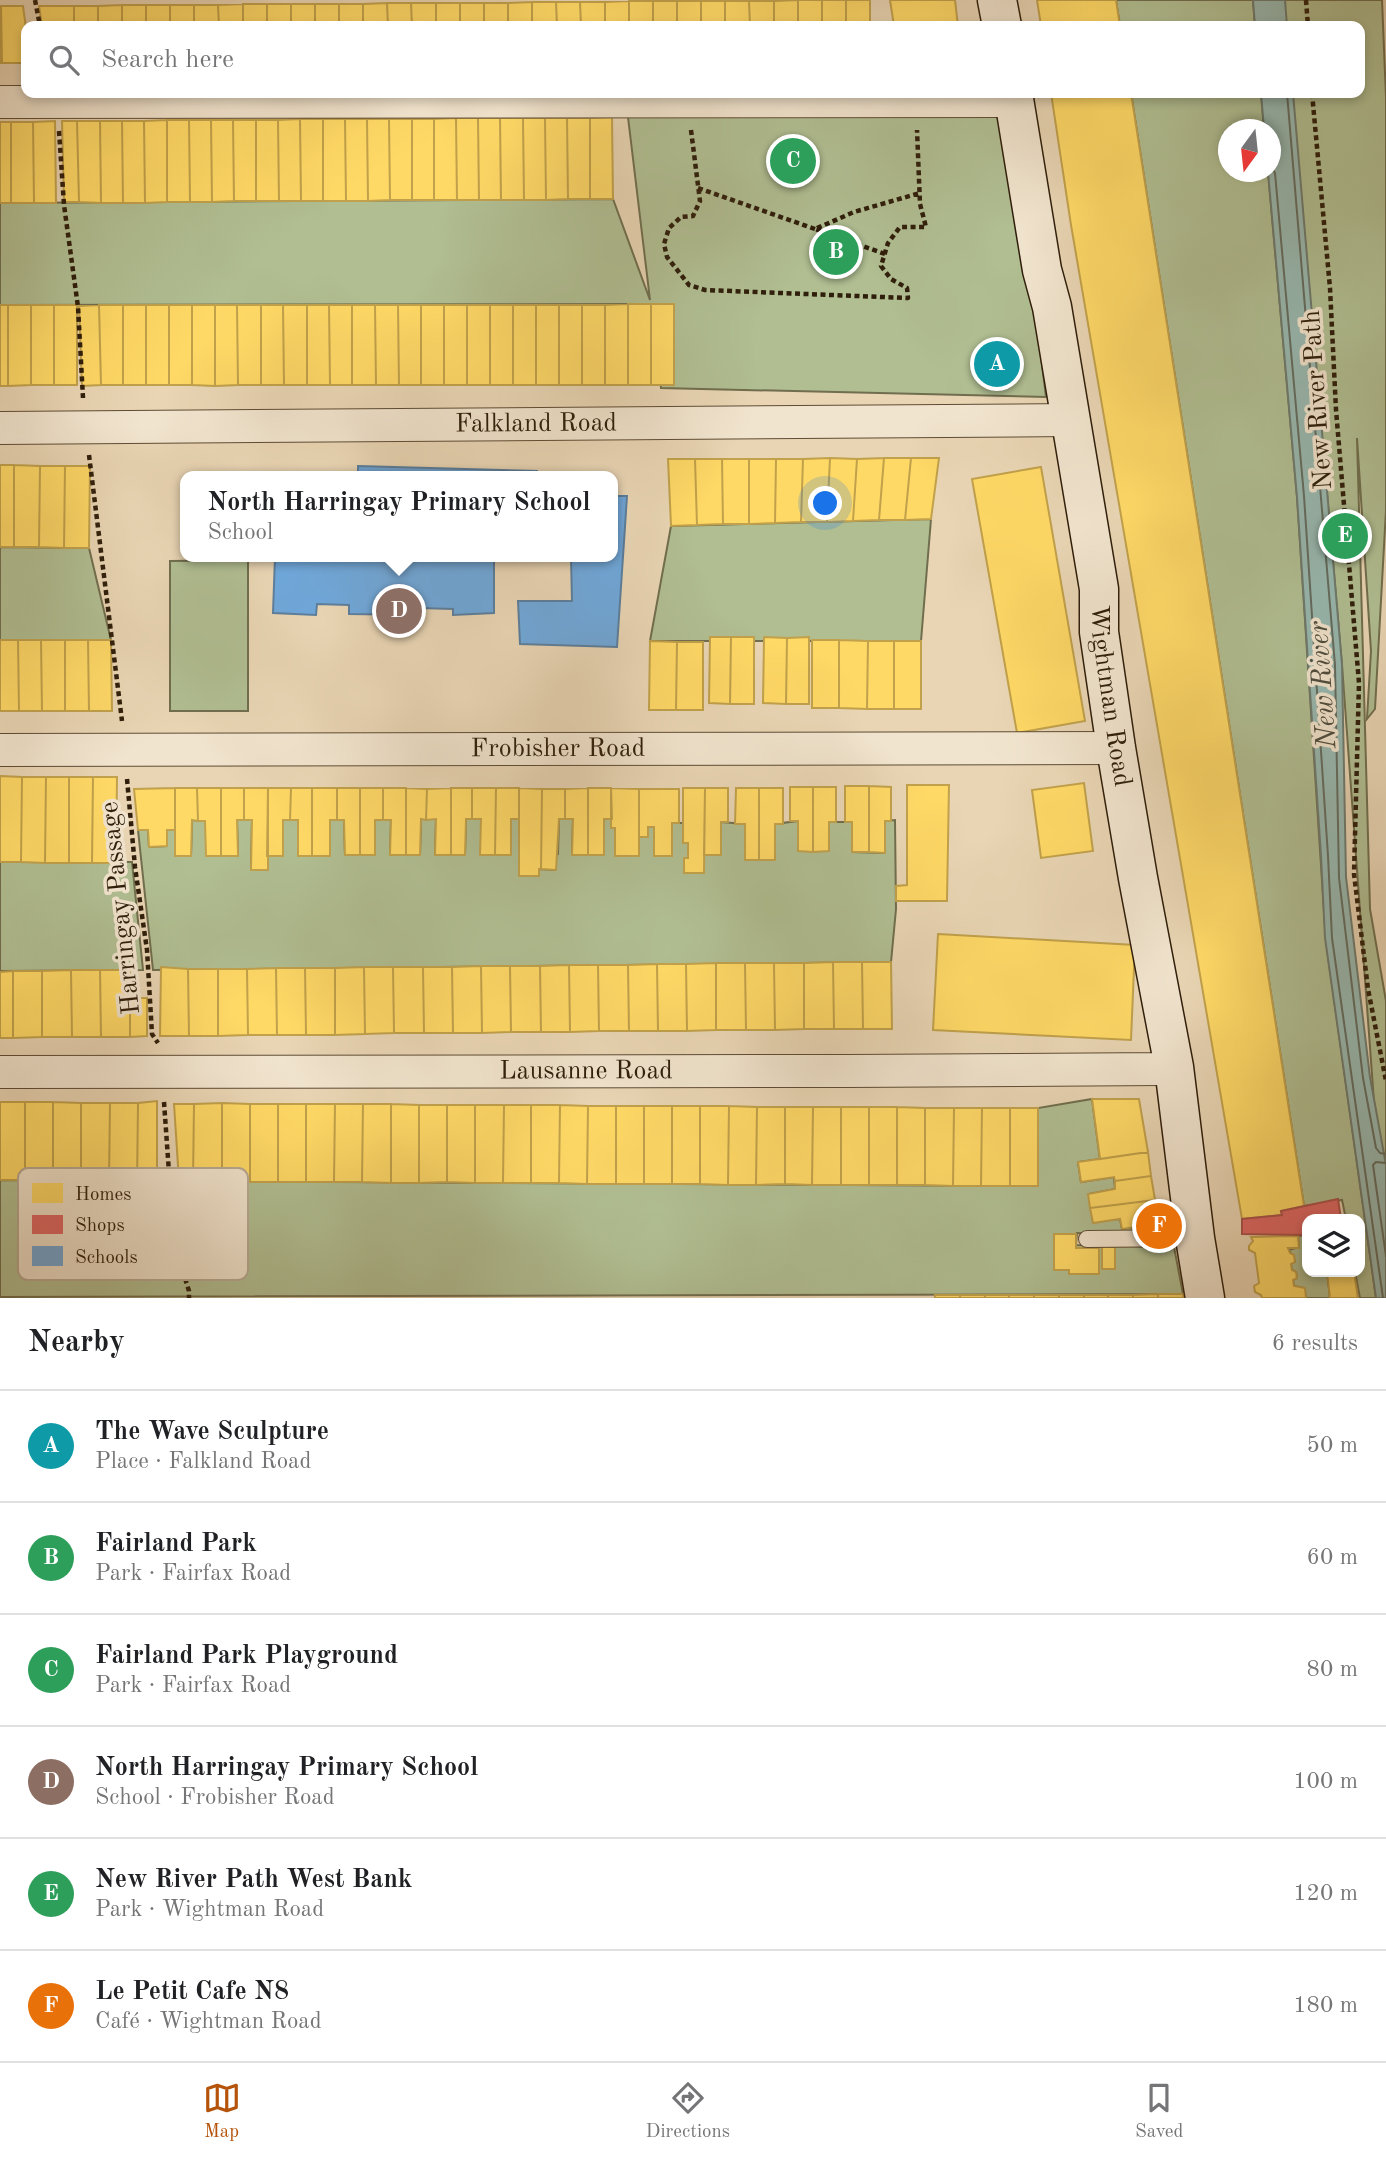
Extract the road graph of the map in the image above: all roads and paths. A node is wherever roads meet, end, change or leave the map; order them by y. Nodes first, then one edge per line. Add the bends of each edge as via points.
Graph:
1 (35, 0) edge
2 (997, 0) edge
3 (1306, 0) edge
4 (39, 21) edge
5 (1001, 21) edge
6 (1308, 21) edge
7 (989, 98) edge
8 (1014, 98) edge
9 (1312, 98) edge
10 (687, 101) junction
11 (915, 101) junction
12 (0, 102) edge
13 (698, 188) junction
14 (920, 193) junction
15 (815, 229) junction
16 (885, 254) junction
17 (1071, 420) junction
18 (0, 428) edge
19 (1116, 748) junction
20 (0, 750) edge
21 (127, 766) dead end
22 (158, 1043) dead end
23 (1174, 1067) junction
24 (0, 1072) edge
25 (1386, 1081) edge
26 (164, 1097) dead end
27 (169, 1168) edge
28 (1195, 1238) junction
29 (1087, 1240) dead end
30 (185, 1280) edge
31 (189, 1298) edge
32 (1205, 1298) edge

1 - 4 path
2 - 5 main road
3 - 6 path
7 - 11 street
8 - 17 main road, Wightman Road
9 - 25 path, New River Path via 1359,669 1354,874 1368,989
10 - 11 street
10 - 12 street
10 - 13 path
11 - 14 path
13 - 15 path
13 - 16 path via 700,201 692,216 681,217 669,228 664,244 667,257 689,285 705,290 908,298 907,288 881,266
14 - 15 path
14 - 16 path via 926,227 900,227
15 - 16 path
17 - 18 street, Falkland Road
17 - 19 main road, Wightman Road via 1099,589 1100,632
19 - 20 street, Frobisher Road
19 - 23 main road, Wightman Road
21 - 22 path, Harringay Passage via 152,1034
23 - 24 street, Lausanne Road
23 - 28 main road, Wightman Road
26 - 27 path
28 - 29 lane
28 - 32 main road, Wightman Road
30 - 31 path

